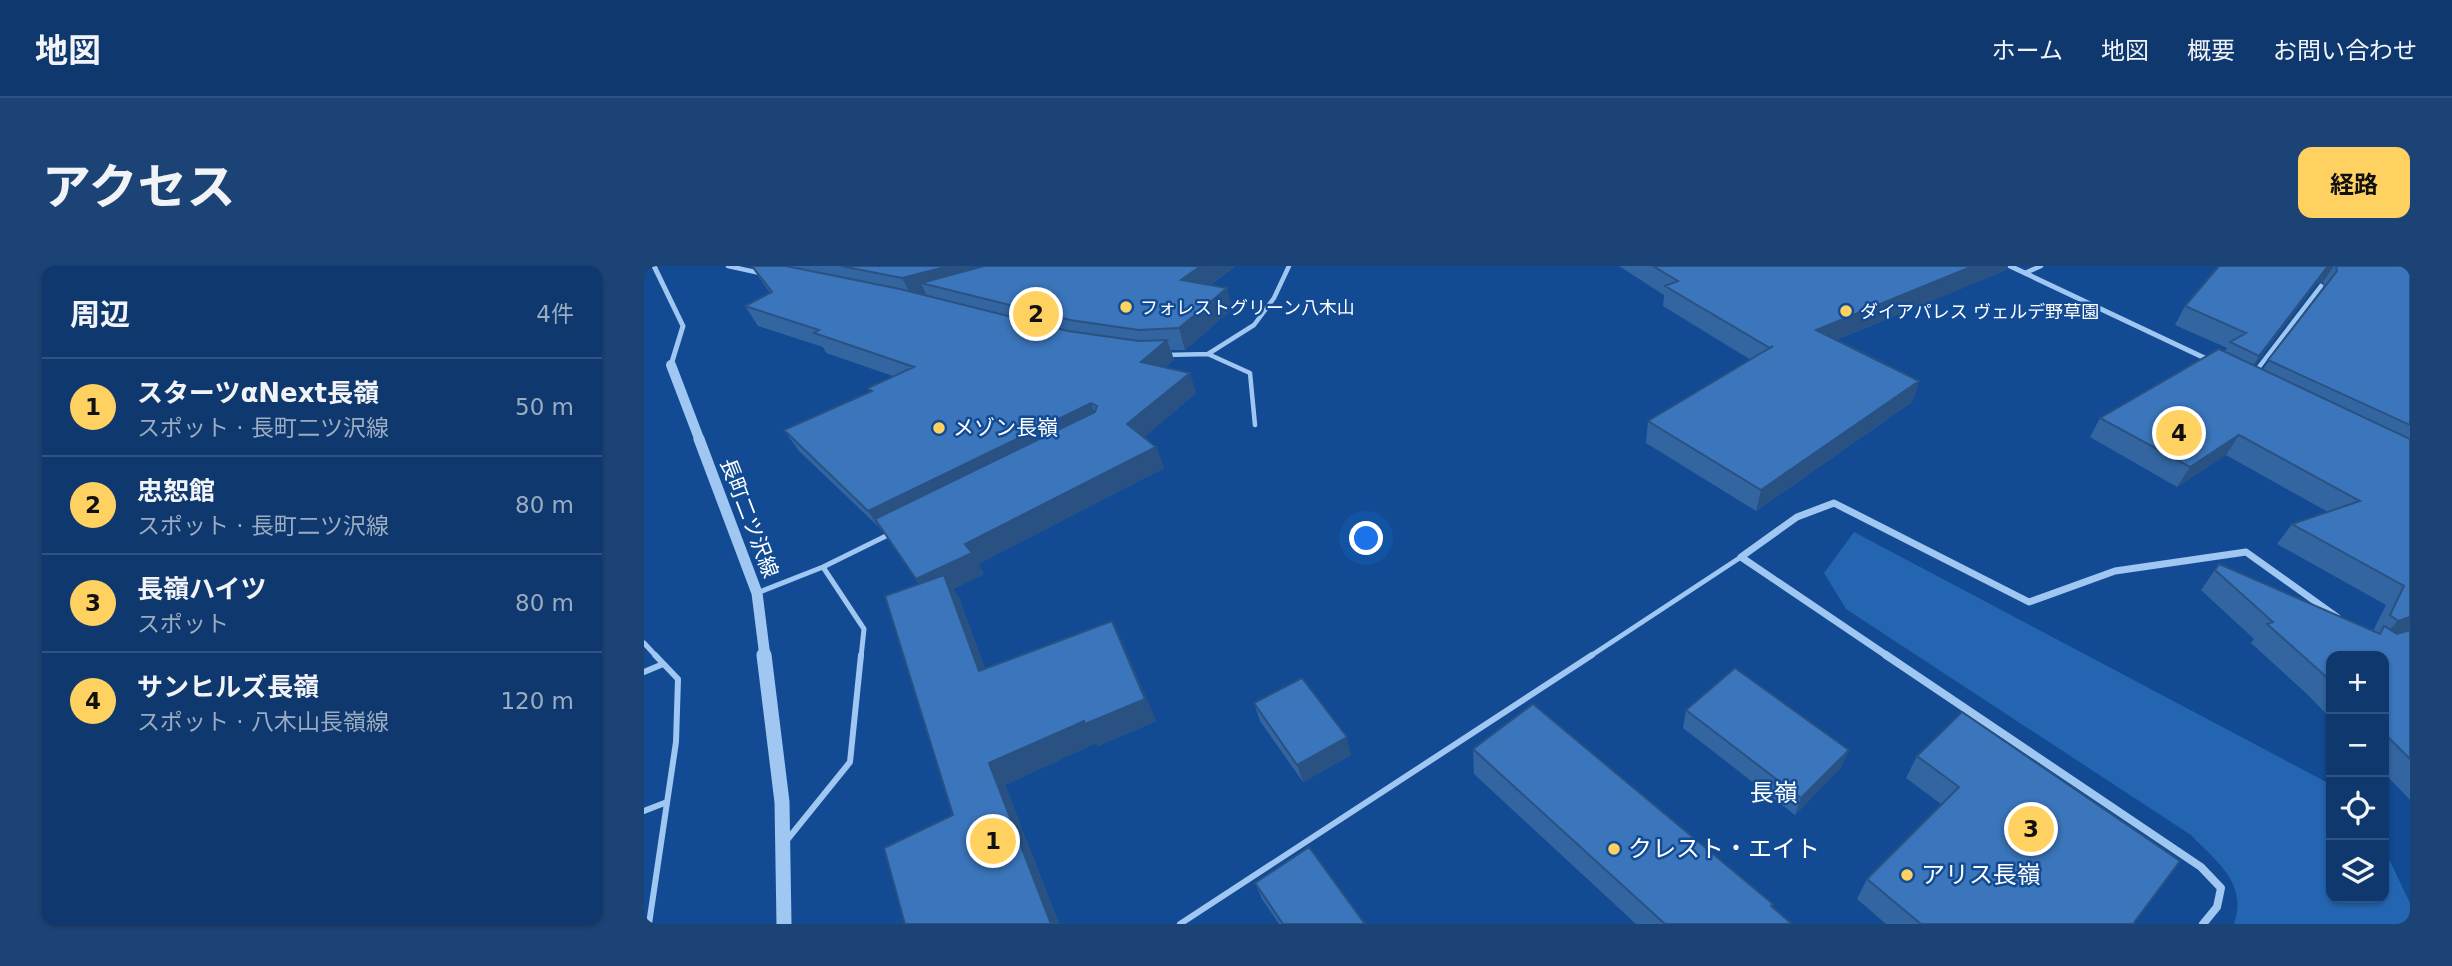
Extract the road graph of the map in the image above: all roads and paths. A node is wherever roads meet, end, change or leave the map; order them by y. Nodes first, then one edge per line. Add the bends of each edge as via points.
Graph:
1 (654, 266) edge
2 (728, 266) edge
3 (1289, 266) edge
4 (2010, 266) edge
5 (2041, 266) edge
6 (737, 267) edge
7 (762, 273) edge
8 (2025, 274) junction
9 (2321, 286) edge
10 (1208, 354) junction
11 (1158, 355) edge
12 (2212, 362) edge
13 (671, 365) joint
14 (2250, 379) edge
15 (1255, 425) dead end
16 (896, 531) edge
17 (1741, 557) junction
18 (823, 567) junction
19 (757, 593) junction
20 (2345, 623) edge
21 (644, 643) edge
22 (663, 664) junction
23 (644, 672) edge
24 (667, 802) junction
25 (644, 811) edge
26 (782, 846) junction
27 (652, 900) junction
28 (644, 903) edge
29 (1192, 921) edge
30 (649, 924) edge
31 (784, 924) edge
32 (1180, 924) edge
33 (2203, 924) edge

1 - 13 street, 長町二ツ沢線 via 683,326
2 - 6 lane
3 - 10 lane via 1254,325
4 - 8 street
5 - 8 lane
6 - 7 lane
8 - 12 street
9 - 14 lane
10 - 11 lane
10 - 15 lane via 1250,373
13 - 19 street, 長町二ツ沢線
16 - 18 lane
17 - 20 street via 1797,517 1834,503 2029,602 2115,571 2246,552
17 - 29 lane
17 - 33 street via 2201,867 2221,888 2217,907
18 - 19 lane
18 - 26 lane via 864,629 850,762
19 - 26 street, 長町二ツ沢線 via 782,802
21 - 22 lane
22 - 23 lane
22 - 24 lane via 678,679 676,741
24 - 25 lane
24 - 27 lane
26 - 31 street, 長町二ツ沢線
27 - 28 lane
27 - 30 lane
29 - 32 lane

